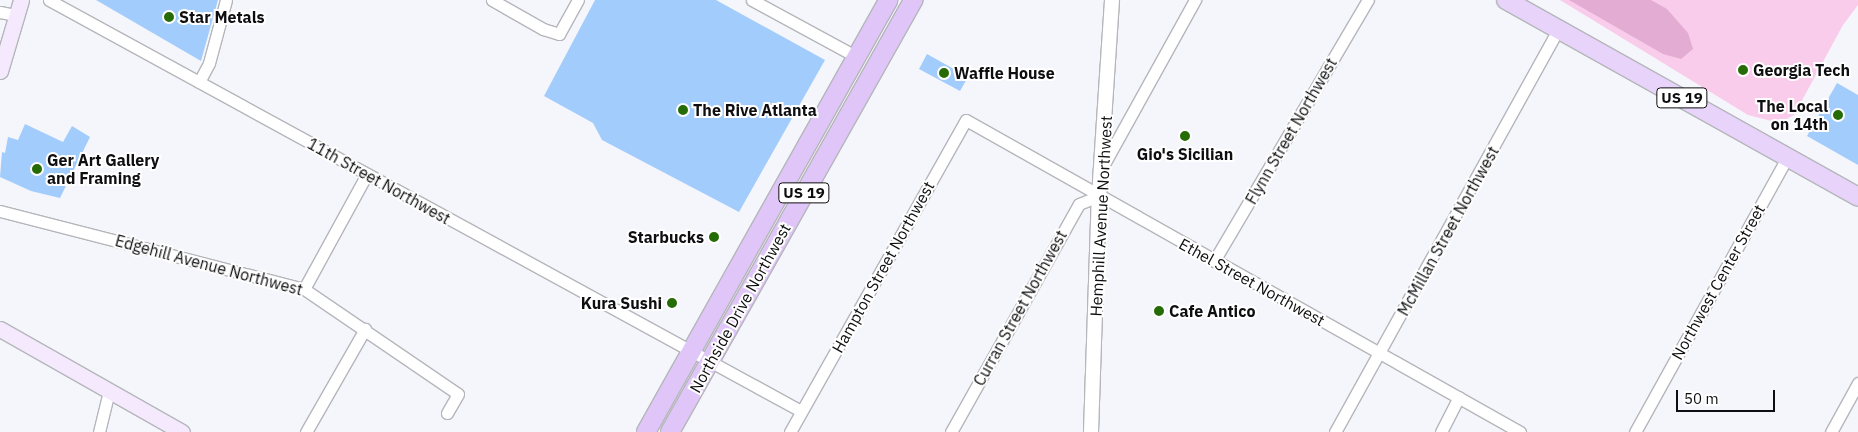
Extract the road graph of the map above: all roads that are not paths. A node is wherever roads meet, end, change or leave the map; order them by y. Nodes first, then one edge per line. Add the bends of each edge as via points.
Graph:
1 (21, 0) edge
2 (49, 0) edge
3 (226, 0) edge
4 (492, 0) edge
5 (578, 0) edge
6 (752, 0) edge
7 (888, 0) edge
8 (912, 0) edge
9 (1112, 0) edge
10 (1195, 0) edge
11 (1368, 0) edge
12 (1506, 0) edge
13 (0, 12) edge
14 (16, 15) junction
15 (1558, 29) junction
16 (856, 57) junction
17 (0, 71) edge
18 (199, 82) junction
19 (984, 131) joint
20 (1787, 158) junction
21 (1104, 164) junction
22 (367, 174) junction
23 (812, 180) junction
24 (1099, 196) junction
25 (1858, 197) edge
26 (0, 211) edge
27 (1214, 261) junction
28 (304, 289) junction
29 (366, 329) junction
30 (0, 330) edge
31 (692, 350) junction
32 (1379, 353) junction
33 (710, 361) junction
34 (1858, 383) edge
35 (109, 391) junction
36 (1459, 397) junction
37 (801, 411) junction
38 (447, 413) dead end
39 (98, 432) edge
40 (182, 432) edge
41 (306, 432) edge
42 (646, 432) edge
43 (670, 432) edge
44 (790, 432) edge
45 (951, 432) edge
46 (1091, 432) edge
47 (1334, 432) edge
48 (1441, 432) edge
49 (1520, 432) edge
50 (1635, 432) edge
51 (1831, 432) edge

1 - 14 main road
2 - 18 street, 11th Street Northwest
3 - 18 street via 209,63
4 - 5 street via 543,29 559,34
6 - 16 street
7 - 16 highway, Northside Drive Northwest / US 19
8 - 23 highway, Northside Drive Northwest / US 19
9 - 21 street, Hemphill Avenue Northwest
10 - 21 street
11 - 27 street, Flynn Street Northwest
12 - 15 main road, US 19
13 - 14 street
14 - 17 main road
15 - 20 main road, US 19
15 - 32 street, McMillan Street Northwest
16 - 23 highway via 855,84 820,145
16 - 31 highway, Northside Drive Northwest / US 19
18 - 22 street, 11th Street Northwest
19 - 24 street, Ethel Street Northwest
19 - 37 street, Hampton Street Northwest via 966,120
20 - 25 main road, US 19
20 - 50 street, Northwest Center Street
21 - 24 street, Hemphill Avenue Northwest
22 - 28 street
22 - 31 street, 11th Street Northwest
23 - 33 highway, Northside Drive Northwest / US 19
24 - 27 street, Ethel Street Northwest
24 - 45 street, Curran Street Northwest via 1079,204
24 - 46 street, Hemphill Avenue Northwest
26 - 28 street, Edgehill Avenue Northwest
27 - 32 street, Ethel Street Northwest
28 - 29 street, Edgehill Avenue Northwest
29 - 38 street, Edgehill Avenue Northwest via 458,394
29 - 41 street
30 - 35 main road
31 - 33 street, 11th Street Northwest
31 - 42 highway, Northside Drive Northwest / US 19
32 - 36 street, Ethel Street Northwest
32 - 47 street, McMillan Street Northwest
33 - 37 street, 11th Street Northwest
33 - 43 highway, Northside Drive Northwest / US 19
34 - 51 street
35 - 39 street
35 - 40 main road
36 - 48 street
36 - 49 street, Ethel Street Northwest
37 - 44 street, Hampton Street Northwest

